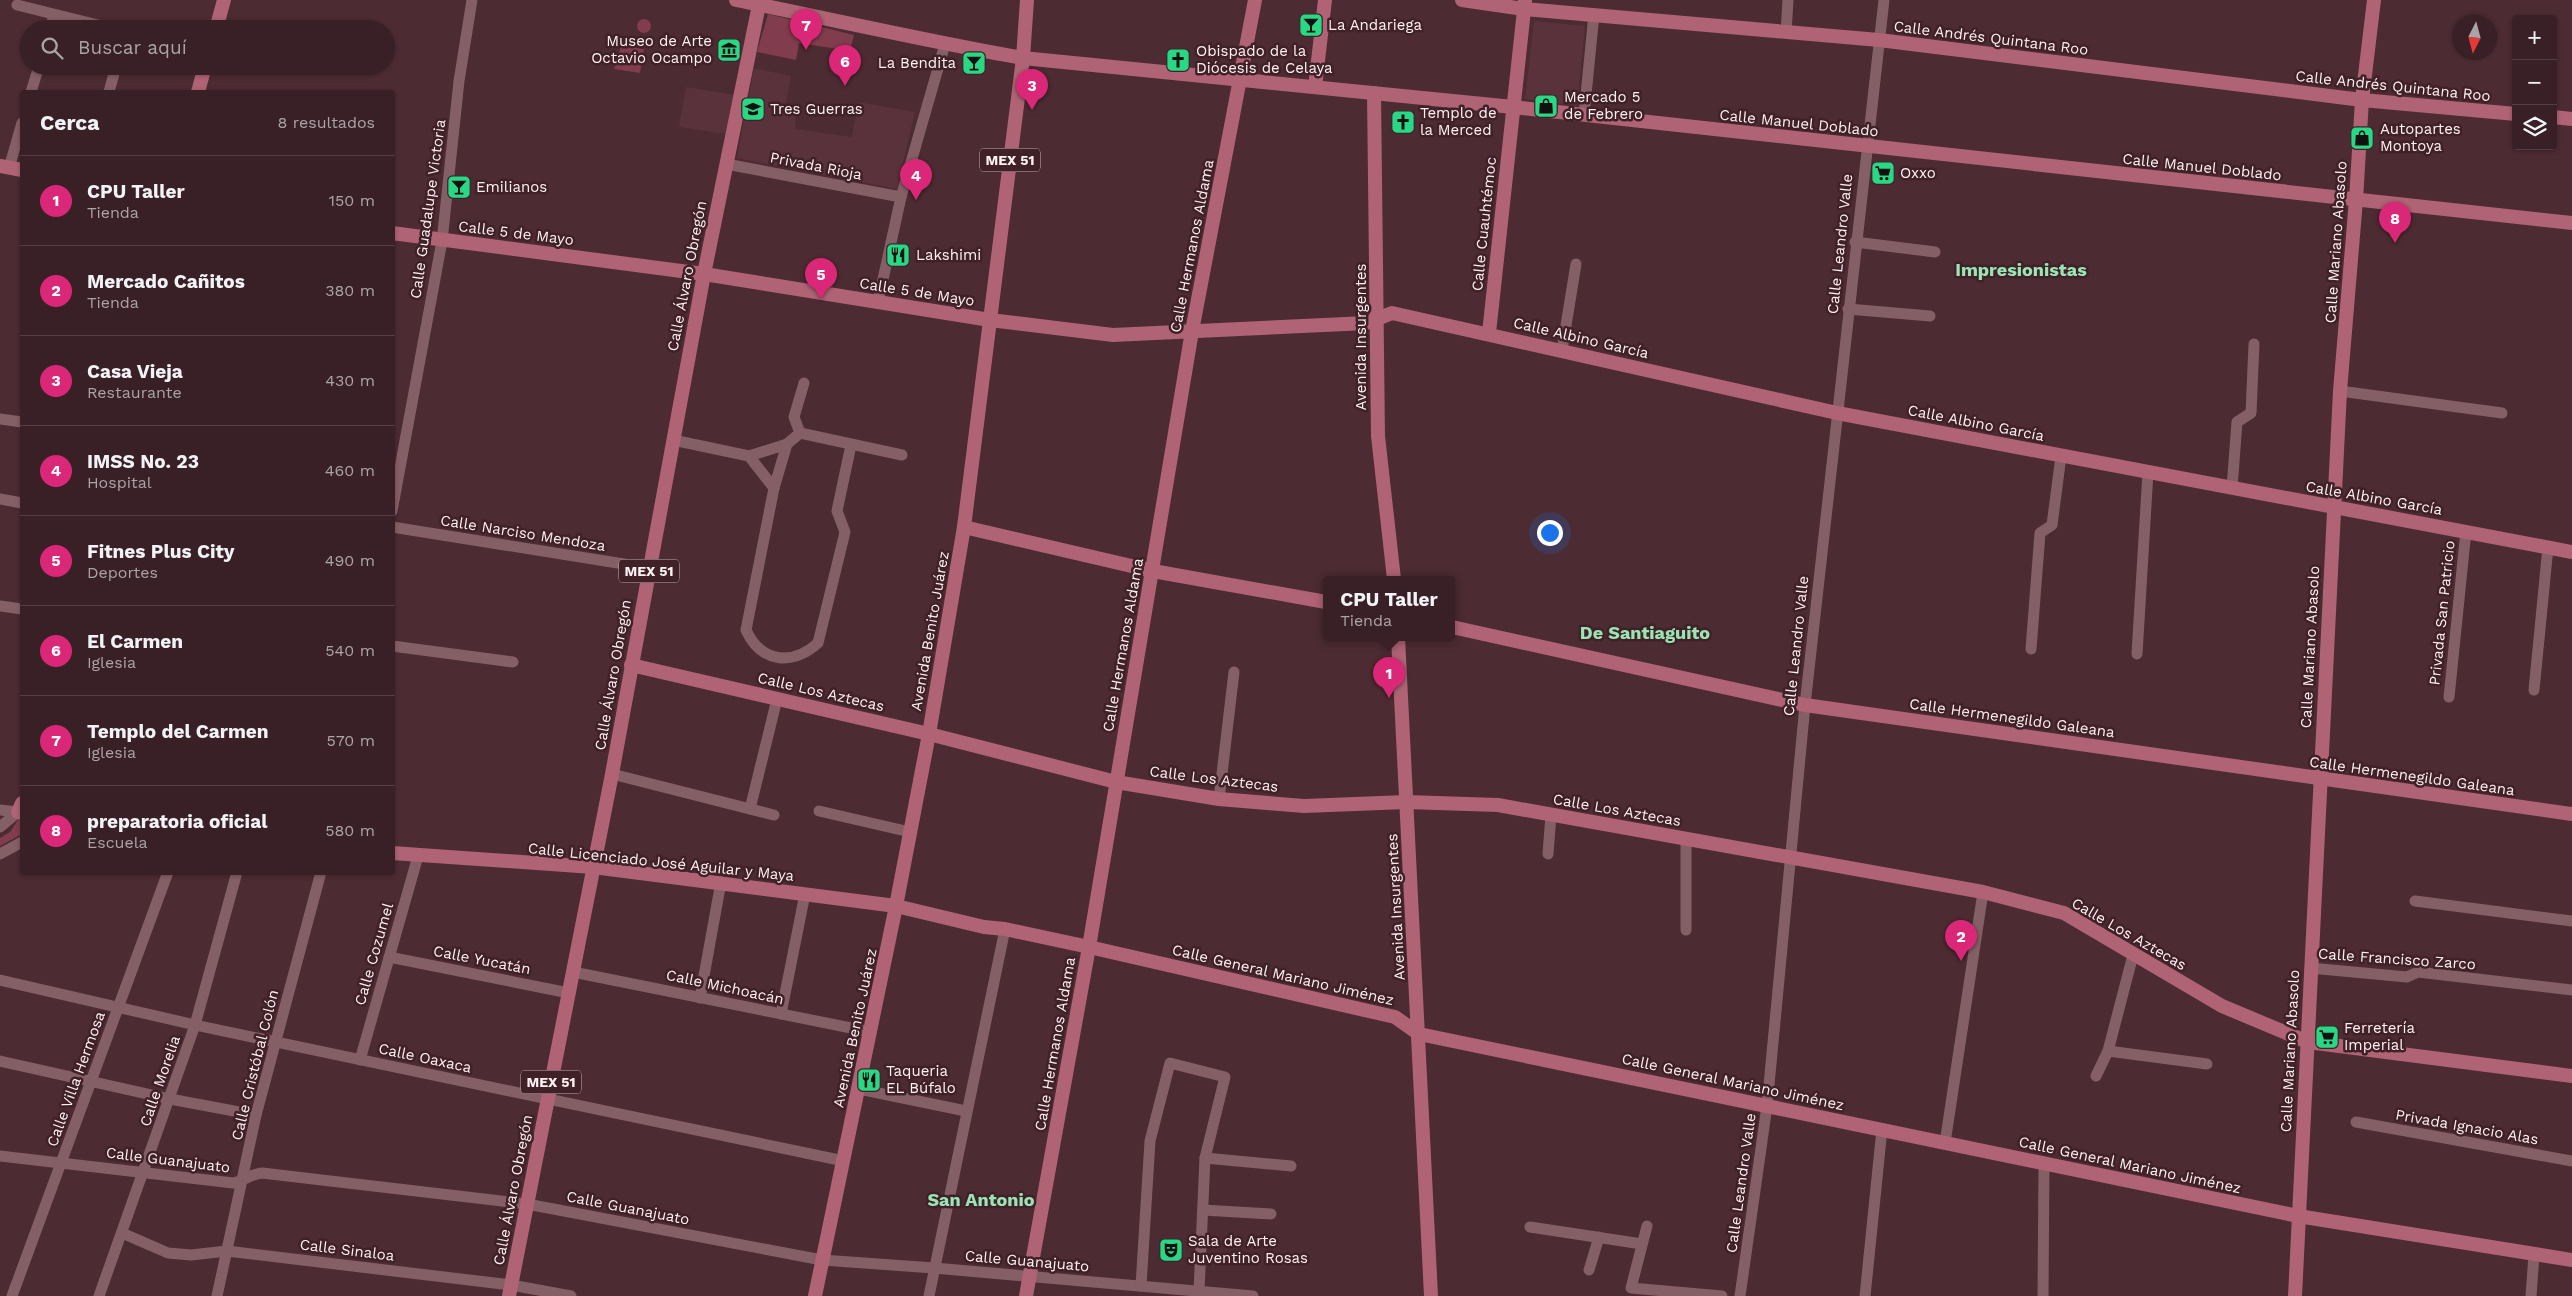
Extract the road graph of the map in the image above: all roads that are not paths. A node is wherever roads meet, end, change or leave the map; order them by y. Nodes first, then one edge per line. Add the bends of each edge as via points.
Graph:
1 (224, 0) edge
2 (472, 0) edge
3 (736, 0) edge
4 (1027, 0) edge
5 (1255, 0) edge
6 (1325, 0) edge
7 (1462, 0) edge
8 (1788, 0) edge
9 (1884, 0) edge
10 (2374, 0) edge
11 (759, 2) edge
12 (1524, 4) edge
13 (17, 5) dead end
14 (1594, 14) junction
15 (54, 15) junction
16 (53, 20) edge
17 (75, 20) edge
18 (218, 20) edge
19 (1786, 33) junction
20 (1879, 40) junction
21 (944, 44) junction
22 (1022, 58) junction
23 (36, 75) edge
24 (114, 75) edge
25 (203, 75) edge
26 (1241, 78) junction
27 (1314, 87) junction
28 (32, 90) edge
29 (110, 90) edge
30 (199, 90) edge
31 (1374, 93) junction
32 (2362, 100) junction
33 (1513, 107) junction
34 (2512, 114) edge
35 (1584, 115) junction
36 (2557, 118) edge
37 (2572, 119) edge
38 (20, 131) edge
39 (1867, 147) junction
40 (726, 164) junction
41 (11, 168) edge
42 (901, 197) junction
43 (2356, 200) junction
44 (2572, 223) edge
45 (395, 233) edge
46 (442, 240) junction
47 (1855, 242) junction
48 (1935, 252) dead end
49 (1576, 264) dead end
50 (704, 274) junction
51 (878, 302) junction
52 (1848, 309) junction
53 (1930, 316) dead end
54 (1378, 318) junction
55 (990, 320) junction
56 (1192, 331) junction
57 (1489, 333) junction
58 (2254, 344) dead end
59 (1562, 350) junction
60 (804, 383) dead end
61 (2340, 391) junction
62 (1837, 413) junction
63 (2502, 414) dead end
64 (0, 419) edge
65 (20, 422) edge
66 (800, 433) junction
67 (673, 440) junction
68 (787, 444) junction
69 (851, 445) junction
70 (902, 455) dead end
71 (749, 456) junction
72 (2061, 456) junction
73 (2148, 472) junction
74 (774, 488) junction
75 (2232, 488) junction
76 (395, 494) edge
77 (0, 500) edge
78 (20, 503) edge
79 (2334, 508) junction
80 (964, 527) junction
81 (395, 528) edge
82 (2466, 531) junction
83 (2548, 547) junction
84 (2572, 552) edge
85 (649, 568) junction
86 (1153, 570) junction
87 (1394, 576) edge
88 (1323, 601) edge
89 (0, 606) edge
90 (20, 609) edge
91 (1455, 628) edge
92 (1398, 641) edge
93 (395, 646) edge
94 (2032, 649) dead end
95 (2137, 654) dead end
96 (513, 662) dead end
97 (631, 665) junction
98 (1234, 672) dead end
99 (2534, 690) dead end
100 (2449, 697) dead end
101 (777, 699) junction
102 (1805, 705) junction
103 (929, 734) junction
104 (612, 774) junction
105 (2320, 779) junction
106 (1116, 782) junction
107 (1218, 799) junction
108 (1406, 802) junction
109 (750, 809) junction
110 (0, 810) edge
111 (20, 810) edge
112 (819, 810) dead end
113 (20, 811) edge
114 (2572, 814) edge
115 (774, 815) dead end
116 (1551, 815) junction
117 (0, 828) edge
118 (910, 832) junction
119 (1686, 840) junction
120 (20, 843) edge
121 (395, 853) edge
122 (0, 854) edge
123 (1548, 854) dead end
124 (418, 856) junction
125 (1791, 859) junction
126 (593, 867) junction
127 (167, 875) edge
128 (236, 875) edge
129 (320, 875) edge
130 (721, 882) junction
131 (1983, 892) junction
132 (804, 894) junction
133 (2415, 901) dead end
134 (896, 906) junction
135 (2572, 921) edge
136 (1005, 929) junction
137 (1686, 930) dead end
138 (1089, 947) junction
139 (2134, 955) junction
140 (389, 957) junction
141 (2310, 968) junction
142 (573, 972) junction
143 (0, 980) edge
144 (2572, 990) edge
145 (569, 993) junction
146 (700, 998) junction
147 (119, 1007) junction
148 (781, 1014) junction
149 (195, 1025) junction
150 (871, 1032) junction
151 (1419, 1034) junction
152 (276, 1042) junction
153 (2308, 1042) junction
154 (2108, 1051) junction
155 (360, 1060) junction
156 (0, 1061) edge
157 (2207, 1064) dead end
158 (2096, 1076) dead end
159 (2572, 1076) edge
160 (91, 1081) junction
161 (859, 1089) junction
162 (170, 1099) junction
163 (548, 1099) junction
164 (1767, 1106) junction
165 (966, 1111) junction
166 (256, 1115) junction
167 (2356, 1122) dead end
168 (1882, 1129) junction
169 (1945, 1143) junction
170 (0, 1156) edge
171 (1205, 1158) junction
172 (844, 1161) junction
173 (62, 1162) junction
174 (2572, 1162) edge
175 (2044, 1164) junction
176 (1291, 1166) dead end
177 (144, 1171) junction
178 (242, 1182) junction
179 (527, 1204) junction
180 (1202, 1210) junction
181 (1272, 1214) dead end
182 (2298, 1216) junction
183 (1530, 1226) dead end
184 (1647, 1226) dead end
185 (122, 1233) junction
186 (1598, 1237) junction
187 (1642, 1244) junction
188 (227, 1251) junction
189 (2534, 1255) junction
190 (822, 1260) junction
191 (2572, 1260) edge
192 (934, 1268) junction
193 (1589, 1270) dead end
194 (1030, 1276) junction
195 (1141, 1286) junction
196 (510, 1290) edge
197 (1199, 1291) junction
198 (12, 1296) edge
199 (99, 1296) edge
200 (218, 1296) edge
201 (571, 1296) edge
202 (815, 1296) edge
203 (929, 1296) edge
204 (1026, 1296) edge
205 (1253, 1296) edge
206 (1431, 1296) edge
207 (1722, 1296) edge
208 (1740, 1296) edge
209 (1864, 1296) edge
210 (2043, 1296) edge
211 (2295, 1296) edge
212 (2532, 1296) edge

1 - 18 main road
2 - 46 street, Calle Guadalupe Victoria via 459,81
3 - 11 main road, Calle Manuel Doblado
4 - 22 main road, Avenida Benito Juárez / MEX 51
5 - 26 main road, Calle Hermanos Aldama
6 - 27 main road
7 - 12 main road, Calle Andrés Quintana Roo
8 - 19 street
9 - 20 street, Calle Leandro Valle
10 - 32 main road, Calle Mariano Abasolo
11 - 21 main road, Calle Manuel Doblado
11 - 40 main road, Calle Álvaro Obregón / MEX 51
12 - 14 main road, Calle Andrés Quintana Roo
12 - 33 main road, Calle Cuauhtémoc
13 - 15 street
14 - 19 main road, Calle Andrés Quintana Roo
14 - 35 street
15 - 16 street
15 - 17 street
19 - 20 main road, Calle Andrés Quintana Roo
20 - 32 main road, Calle Andrés Quintana Roo
20 - 39 street, Calle Leandro Valle
21 - 22 main road, Calle Manuel Doblado
21 - 42 street
22 - 26 main road, Calle Manuel Doblado
22 - 55 main road, Avenida Benito Juárez / MEX 51
23 - 28 street
24 - 29 street
25 - 30 main road
26 - 27 main road, Calle Manuel Doblado
26 - 56 main road, Calle Hermanos Aldama
27 - 31 main road, Calle Manuel Doblado
31 - 33 main road, Calle Manuel Doblado
31 - 54 main road, Avenida Insurgentes
32 - 34 main road, Calle Andrés Quintana Roo
32 - 43 main road, Calle Mariano Abasolo
33 - 35 main road, Calle Manuel Doblado
33 - 57 main road, Calle Cuauhtémoc
35 - 39 main road, Calle Manuel Doblado
36 - 37 main road
38 - 41 street
39 - 43 main road, Calle Manuel Doblado
39 - 47 street, Calle Leandro Valle
40 - 42 street, Privada Rioja
40 - 50 main road, Calle Álvaro Obregón / MEX 51
42 - 51 street
43 - 44 main road, Calle Manuel Doblado
43 - 61 main road, Calle Mariano Abasolo
45 - 46 main road, Calle 5 de Mayo
46 - 50 main road, Calle 5 de Mayo
46 - 76 street, Calle Guadalupe Victoria
47 - 48 street
47 - 52 street, Calle Leandro Valle
49 - 59 street
50 - 51 main road, Calle 5 de Mayo
50 - 67 main road, Calle Álvaro Obregón / MEX 51
51 - 55 main road, Calle 5 de Mayo
52 - 53 street
52 - 62 street, Calle Leandro Valle
54 - 56 main road, Calle 5 de Mayo via 1367,323
54 - 57 main road, Calle Albino García via 1392,313
54 - 87 main road, Avenida Insurgentes via 1378,436
55 - 56 main road, Calle 5 de Mayo via 1113,335
55 - 80 main road, Avenida Benito Juárez
56 - 86 main road, Calle Hermanos Aldama
57 - 59 main road, Calle Albino García
58 - 75 street via 2251,413 2237,422
59 - 62 main road, Calle Albino García
60 - 66 street via 794,417
61 - 63 street
61 - 79 main road, Calle Mariano Abasolo
62 - 72 main road, Calle Albino García
62 - 102 street, Calle Leandro Valle
64 - 65 street
66 - 68 street
66 - 69 street
67 - 71 street
67 - 85 main road, Calle Álvaro Obregón / MEX 51
68 - 71 street
68 - 74 street
69 - 70 street
69 - 74 street via 837,511 845,532 818,643 806,653 792,657 775,657 762,652 746,630
71 - 74 street
72 - 73 main road, Calle Albino García
72 - 94 street via 2052,525 2040,533
73 - 75 main road, Calle Albino García
73 - 95 street
75 - 79 main road, Calle Albino García
77 - 78 street
79 - 82 main road, Calle Albino García
79 - 105 main road, Calle Mariano Abasolo
80 - 86 main road
80 - 103 main road, Avenida Benito Juárez
81 - 85 street, Calle Narciso Mendoza
82 - 83 main road, Calle Albino García
82 - 100 street, Privada San Patricio
83 - 84 main road, Calle Albino García
83 - 99 street
85 - 97 main road, Calle Álvaro Obregón / MEX 51
86 - 88 main road
86 - 106 main road, Calle Hermanos Aldama
89 - 90 street
91 - 102 main road, Calle Hermenegildo Galeana
92 - 108 main road, Avenida Insurgentes
93 - 96 street
97 - 101 main road, Calle Los Aztecas
97 - 104 main road, Calle Álvaro Obregón / MEX 51
98 - 107 street
101 - 103 main road, Calle Los Aztecas
101 - 109 street
102 - 105 main road, Calle Hermenegildo Galeana
102 - 125 street, Calle Leandro Valle
103 - 106 main road, Calle Los Aztecas
103 - 118 main road, Avenida Benito Juárez
104 - 109 street
104 - 126 main road, Calle Álvaro Obregón / MEX 51
105 - 114 main road, Calle Hermenegildo Galeana
105 - 141 main road, Calle Mariano Abasolo
106 - 107 main road, Calle Los Aztecas
106 - 138 main road, Calle Hermanos Aldama
107 - 108 main road, Calle Los Aztecas via 1304,806
108 - 116 main road, Calle Los Aztecas via 1498,805
108 - 151 main road, Avenida Insurgentes
109 - 115 street
110 - 111 street
112 - 118 street
113 - 117 street
116 - 119 main road, Calle Los Aztecas
116 - 123 street
118 - 134 main road, Avenida Benito Juárez
119 - 125 main road, Calle Los Aztecas
119 - 137 street
120 - 122 street
121 - 124 main road, Calle Licenciado José Aguilar y Maya
124 - 126 main road, Calle Licenciado José Aguilar y Maya
124 - 140 street, Calle Cozumel
125 - 131 main road, Calle Los Aztecas
125 - 164 street, Calle Leandro Valle
126 - 130 main road, Calle Licenciado José Aguilar y Maya
126 - 142 main road, Calle Álvaro Obregón / MEX 51
127 - 147 street, Calle Villa Hermosa
128 - 149 street, Calle Morelia
129 - 152 street, Calle Cristóbal Colón
130 - 132 main road, Calle Licenciado José Aguilar y Maya
130 - 146 street
131 - 139 main road, Calle Los Aztecas via 2064,913
131 - 169 street
132 - 134 main road, Calle Licenciado José Aguilar y Maya
132 - 148 street
133 - 135 street
134 - 136 main road, Calle General Mariano Jiménez
134 - 150 main road, Avenida Benito Juárez
136 - 138 main road, Calle General Mariano Jiménez
136 - 165 street
138 - 151 main road, Calle General Mariano Jiménez via 1395,1017
138 - 194 main road, Calle Hermanos Aldama
139 - 153 main road, Calle Los Aztecas via 2222,1006
139 - 154 street
140 - 145 street, Calle Yucatán
140 - 155 street, Calle Cozumel
141 - 144 street, Calle Francisco Zarco via 2407,977 2418,972
141 - 153 main road, Calle Mariano Abasolo
142 - 145 main road, Calle Álvaro Obregón / MEX 51
142 - 146 street, Calle Michoacán
143 - 147 street, Calle Oaxaca
145 - 163 main road, Calle Álvaro Obregón / MEX 51
146 - 148 street, Calle Michoacán
147 - 149 street, Calle Oaxaca
147 - 160 street, Calle Villa Hermosa
148 - 150 street, Calle Michoacán
149 - 152 street, Calle Oaxaca
149 - 162 street, Calle Morelia
150 - 161 main road, Avenida Benito Juárez
151 - 164 main road, Calle General Mariano Jiménez
151 - 206 main road, Avenida Insurgentes
152 - 155 street, Calle Oaxaca
152 - 166 street, Calle Cristóbal Colón
153 - 159 main road, Calle Los Aztecas
153 - 182 main road, Calle Mariano Abasolo
154 - 157 street
154 - 158 street
155 - 163 street, Calle Oaxaca
156 - 160 street
160 - 162 street
160 - 173 street, Calle Villa Hermosa
161 - 165 street
161 - 172 main road, Avenida Benito Juárez
162 - 166 street
162 - 177 street, Calle Morelia
163 - 172 street, Calle Oaxaca
163 - 179 main road, Calle Álvaro Obregón / MEX 51
164 - 168 main road, Calle General Mariano Jiménez
164 - 208 street, Calle Leandro Valle
165 - 192 street
166 - 178 street, Calle Cristóbal Colón
167 - 174 street, Privada Ignacio Alas
168 - 169 main road, Calle General Mariano Jiménez
168 - 209 street
169 - 175 main road, Calle General Mariano Jiménez
170 - 173 street, Calle Guanajuato
171 - 176 street
171 - 180 street
171 - 195 street via 1225,1077 1170,1063 1150,1141
172 - 190 main road, Avenida Benito Juárez
173 - 177 street, Calle Guanajuato
173 - 198 street, Calle Villa Hermosa
175 - 182 main road, Calle General Mariano Jiménez
175 - 210 street
177 - 178 street, Calle Guanajuato
177 - 185 street, Calle Morelia
178 - 179 street, Calle Guanajuato via 253,1174 262,1173
178 - 188 street, Calle Cristóbal Colón
179 - 190 street, Calle Guanajuato
179 - 196 main road, Calle Álvaro Obregón / MEX 51
180 - 181 street
180 - 197 street
182 - 189 main road, Calle General Mariano Jiménez
182 - 211 main road, Calle Mariano Abasolo
183 - 186 street
184 - 187 street
185 - 188 street, Calle Sinaloa via 168,1253 191,1255
185 - 199 street, Calle Morelia
186 - 187 street
186 - 193 street
187 - 207 street via 1631,1288
188 - 196 street, Calle Sinaloa
188 - 200 street, Calle Cristóbal Colón
189 - 191 main road, Calle General Mariano Jiménez
189 - 212 street
190 - 192 street, Calle Guanajuato
190 - 202 main road, Avenida Benito Juárez
192 - 194 street, Calle Guanajuato
192 - 203 street
194 - 195 street, Calle Guanajuato
194 - 204 main road, Calle Hermanos Aldama
195 - 197 street, Calle Guanajuato
196 - 201 street, Calle Sinaloa
197 - 205 street, Calle Guanajuato

